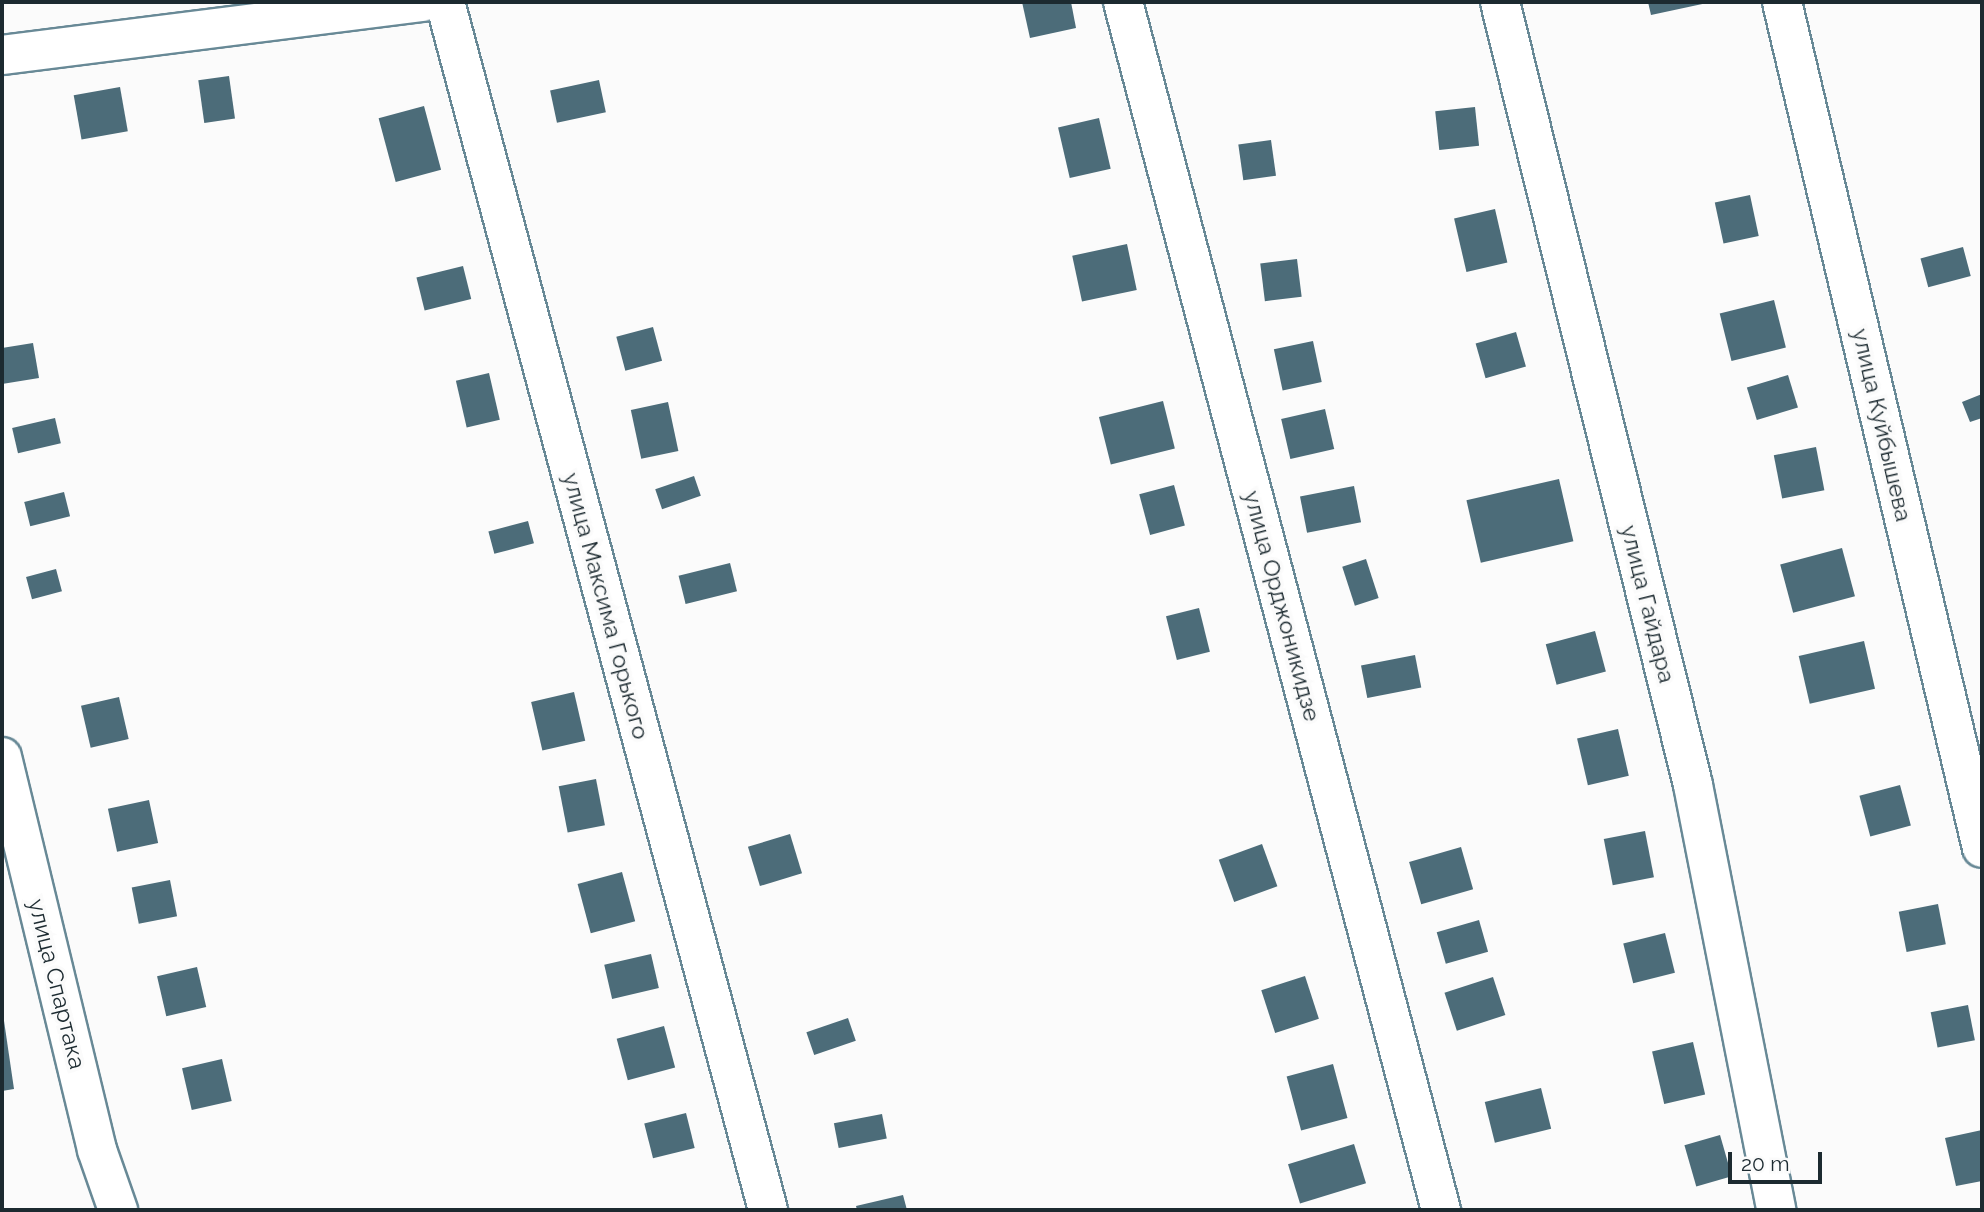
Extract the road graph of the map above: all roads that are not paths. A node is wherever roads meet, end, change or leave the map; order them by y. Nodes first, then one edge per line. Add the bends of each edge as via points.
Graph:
1 (424, 2) edge
2 (445, 2) edge
3 (1123, 2) edge
4 (1500, 2) edge
5 (1782, 2) edge
6 (2, 55) edge
7 (2, 757) edge
8 (1982, 848) edge
9 (118, 1210) edge
10 (768, 1210) edge
11 (1441, 1210) edge
12 (1776, 1210) edge

1 - 6 street
2 - 10 street, улица Максима Горького
3 - 11 street, улица Орджоникидзе
4 - 12 street, улица Гайдара via 1693,785
5 - 8 street, улица Куйбышева
7 - 9 street, улица Спартака via 97,1150

